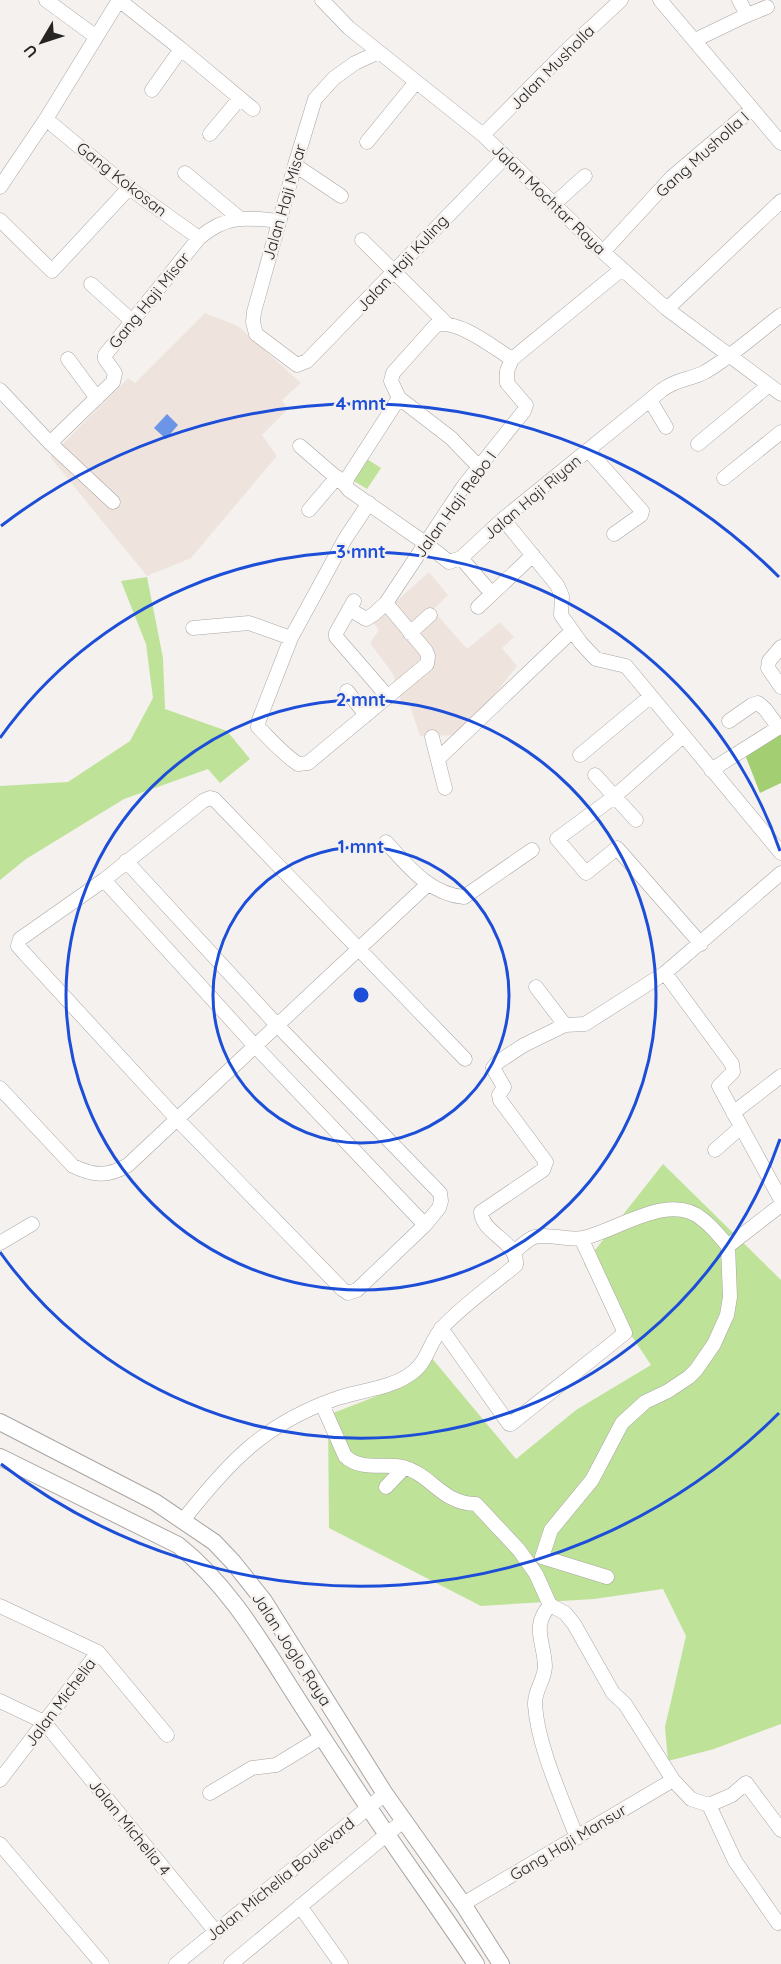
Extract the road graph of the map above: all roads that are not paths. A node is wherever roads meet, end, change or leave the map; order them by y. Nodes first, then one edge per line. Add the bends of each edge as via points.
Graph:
1 (46, 0) edge
2 (119, 0) edge
3 (322, 0) edge
4 (621, 0) edge
5 (660, 0) edge
6 (739, 0) edge
7 (767, 7) dead end
8 (745, 16) junction
9 (95, 36) junction
10 (696, 40) junction
11 (181, 49) junction
12 (379, 52) junction
13 (416, 82) junction
14 (152, 90) dead end
15 (240, 98) junction
16 (752, 108) junction
17 (253, 109) dead end
18 (46, 119) junction
19 (210, 134) dead end
20 (483, 135) junction
21 (367, 142) dead end
22 (781, 143) edge
23 (505, 157) junction
24 (294, 165) junction
25 (185, 173) dead end
26 (585, 176) dead end
27 (0, 187) edge
28 (129, 188) junction
29 (341, 196) dead end
30 (781, 201) edge
31 (554, 204) junction
32 (238, 217) junction
33 (0, 219) edge
34 (278, 220) junction
35 (199, 238) junction
36 (362, 240) dead end
37 (603, 252) junction
38 (622, 269) junction
39 (394, 270) junction
40 (91, 284) dead end
41 (667, 309) junction
42 (781, 315) edge
43 (132, 321) junction
44 (447, 324) junction
45 (728, 355) junction
46 (68, 359) dead end
47 (512, 359) junction
48 (297, 365) joint
49 (769, 385) junction
50 (0, 390) edge
51 (781, 393) edge
52 (97, 398) junction
53 (399, 398) junction
54 (650, 400) junction
55 (666, 427) dead end
56 (781, 432) edge
57 (50, 443) junction
58 (698, 444) dead end
59 (300, 447) dead end
60 (588, 450) junction
61 (479, 467) junction
62 (724, 478) dead end
63 (343, 480) junction
64 (113, 502) dead end
65 (369, 503) junction
66 (309, 510) dead end
67 (503, 519) junction
68 (614, 534) dead end
69 (426, 543) junction
70 (533, 555) junction
71 (461, 558) junction
72 (492, 594) junction
73 (386, 603) junction
74 (478, 607) dead end
75 (430, 615) dead end
76 (193, 628) dead end
77 (572, 631) junction
78 (410, 633) junction
79 (291, 638) junction
80 (781, 647) edge
81 (781, 687) edge
82 (347, 691) dead end
83 (651, 696) junction
84 (388, 697) junction
85 (366, 715) junction
86 (729, 721) dead end
87 (780, 727) edge
88 (683, 736) junction
89 (432, 737) dead end
90 (580, 755) dead end
91 (438, 759) junction
92 (711, 770) junction
93 (595, 775) dead end
94 (445, 788) dead end
95 (614, 797) junction
96 (636, 819) dead end
97 (386, 842) dead end
98 (531, 850) dead end
99 (781, 853) edge
100 (126, 861) junction
101 (781, 873) edge
102 (104, 880) junction
103 (428, 884) junction
104 (701, 944) junction
105 (359, 950) junction
106 (665, 973) junction
107 (536, 987) dead end
108 (277, 1024) junction
109 (565, 1025) junction
110 (255, 1046) junction
111 (465, 1059) dead end
112 (781, 1076) edge
113 (0, 1089) edge
114 (733, 1113) junction
115 (177, 1119) junction
116 (741, 1127) junction
117 (716, 1150) dead end
118 (781, 1203) edge
119 (32, 1224) dead end
120 (425, 1225) junction
121 (3, 1236) edge
122 (581, 1238) junction
123 (728, 1246) junction
124 (514, 1252) junction
125 (441, 1328) junction
126 (322, 1404) junction
127 (0, 1414) edge
128 (6, 1425) edge
129 (0, 1457) edge
130 (404, 1468) junction
131 (386, 1487) dead end
132 (156, 1502) junction
133 (184, 1519) junction
134 (143, 1527) junction
135 (542, 1557) junction
136 (536, 1574) junction
137 (607, 1577) dead end
138 (550, 1605) junction
139 (0, 1606) edge
140 (98, 1652) junction
141 (0, 1701) edge
142 (44, 1722) junction
143 (167, 1735) dead end
144 (322, 1737) junction
145 (0, 1780) edge
146 (673, 1780) junction
147 (210, 1793) dead end
148 (385, 1794) junction
149 (709, 1805) junction
150 (368, 1808) junction
151 (403, 1821) junction
152 (781, 1830) edge
153 (387, 1835) junction
154 (577, 1838) junction
155 (0, 1844) edge
156 (463, 1904) junction
157 (300, 1906) junction
158 (778, 1923) dead end
159 (216, 1932) junction
160 (234, 1963) edge
161 (102, 1964) edge
162 (176, 1964) edge
163 (340, 1964) edge
164 (476, 1964) edge
165 (501, 1964) edge

1 - 9 street
2 - 9 street
2 - 11 street
3 - 12 street, Jalan Mochtar Raya
4 - 20 street, Jalan Musholla
5 - 10 street
6 - 8 street
7 - 8 street
8 - 10 street
9 - 18 street
10 - 16 street
11 - 14 street
11 - 15 street
12 - 13 street, Jalan Mochtar Raya
12 - 24 street, Jalan Haji Misar via 334,78 315,99
13 - 20 street, Jalan Mochtar Raya
13 - 21 street
15 - 17 street
15 - 19 street
16 - 22 street
16 - 37 street, Gang Musholla I via 672,177
18 - 27 street
18 - 28 street, Gang Kokosan
20 - 23 street, Jalan Mochtar Raya
23 - 31 street, Jalan Mochtar Raya
23 - 39 street, Jalan Haji Kuling
24 - 29 street
24 - 34 street, Jalan Haji Misar
25 - 32 street
26 - 31 street
28 - 33 street via 52,272
28 - 35 street, Gang Kokosan
30 - 41 street
31 - 37 street, Jalan Mochtar Raya
32 - 34 street
32 - 35 street, Gang Haji Misar via 218,224
34 - 48 street, Jalan Haji Misar via 254,312 254,329
35 - 43 street, Gang Haji Misar
36 - 39 street
37 - 38 street, Jalan Mochtar Raya
38 - 41 street, Jalan Mochtar Raya
38 - 47 street
39 - 44 street
39 - 48 street, Jalan Haji Kuling via 307,361
40 - 43 street
41 - 45 street, Jalan Mochtar Raya
42 - 45 street, Jalan Haji Riyan
43 - 52 street, Gang Haji Misar via 105,355 115,377
44 - 47 street via 459,327
44 - 53 street via 435,326 396,368 391,381
45 - 49 street, Jalan Mochtar Raya
45 - 54 street, Jalan Haji Riyan via 702,373 678,380
46 - 52 street
47 - 61 street, Jalan Haji Rebo I via 507,382 525,408
49 - 51 street, Jalan Mochtar Raya
49 - 58 street
50 - 57 street
52 - 57 street, Gang Haji Misar
53 - 61 street via 451,438
53 - 63 street
54 - 55 street
54 - 60 street, Jalan Haji Riyan
56 - 62 street
57 - 64 street
59 - 63 street
60 - 67 street, Jalan Haji Riyan
60 - 68 street via 642,511 641,516
61 - 69 street, Jalan Haji Rebo I
63 - 65 street
63 - 66 street
65 - 69 street
65 - 79 street
67 - 70 street
67 - 71 street, Jalan Haji Riyan
69 - 71 street via 449,562
69 - 73 street, Jalan Haji Rebo I
70 - 72 street
70 - 77 street via 560,590 561,615
71 - 72 street
72 - 74 street
73 - 78 street
73 - 84 street via 366,619 352,605 336,637
75 - 78 street
76 - 79 street via 249,623
77 - 83 street via 596,659 626,666
77 - 91 street
78 - 84 street via 426,651 427,664
79 - 85 street via 258,727 289,758 298,764 308,763
80 - 81 street via 769,661 769,672
82 - 85 street
83 - 88 street
83 - 90 street
84 - 85 street
86 - 87 street via 758,703
87 - 92 street
88 - 92 street
88 - 95 street
89 - 91 street
91 - 94 street
92 - 99 street
93 - 95 street
95 - 96 street
95 - 104 street via 557,839 586,873 617,848
97 - 103 street
98 - 103 street via 464,897 444,894
100 - 102 street
100 - 105 street via 203,801 214,799
100 - 108 street
101 - 104 street
102 - 110 street
102 - 115 street via 20,939 18,946
103 - 105 street
104 - 106 street
105 - 108 street
105 - 111 street
106 - 109 street via 585,1024
106 - 114 street via 732,1064 733,1072 719,1086
107 - 109 street
108 - 110 street
108 - 120 street via 440,1193 440,1208
109 - 124 street via 524,1045 493,1068 504,1087 500,1100 546,1162 543,1170 481,1212 483,1221
110 - 115 street
110 - 120 street
112 - 114 street
113 - 115 street via 73,1166 85,1172 115,1173 122,1169
114 - 116 street
115 - 120 street via 348,1293 357,1290
116 - 117 street
116 - 118 street
118 - 123 street
119 - 121 street
122 - 123 street via 645,1213 675,1210 702,1218
122 - 124 street via 538,1236
122 - 125 street via 625,1333 511,1424
123 - 135 street via 730,1297 714,1344 689,1377 645,1402 622,1423 592,1480 551,1530
124 - 125 street via 516,1265
125 - 126 street via 412,1373
126 - 130 street via 351,1462
126 - 133 street via 289,1419 246,1450 219,1475
127 - 128 street
128 - 132 main road, Jalan Joglo Raya
129 - 134 main road, Jalan Joglo Raya
130 - 131 street
130 - 136 street via 453,1500 476,1504
132 - 133 main road, Jalan Joglo Raya
132 - 134 main road
133 - 148 main road, Jalan Joglo Raya via 214,1542 264,1601
134 - 144 main road, Jalan Joglo Raya via 177,1545 215,1579 249,1623
135 - 136 street
135 - 137 street
136 - 138 street
138 - 146 street via 574,1624 613,1693 625,1704
138 - 154 street via 539,1625 545,1665 535,1704 545,1749
139 - 140 street
140 - 142 street, Jalan Michelia
140 - 143 street
141 - 142 street
142 - 145 street, Jalan Michelia
142 - 159 street, Jalan Michelia 4
144 - 147 street via 276,1765 251,1768
144 - 150 main road, Jalan Joglo Raya
146 - 149 street via 691,1799
146 - 154 street, Gang Haji Mansur
148 - 150 street, Jalan Michelia Boulevard
148 - 151 main road, Jalan Joglo Raya
149 - 152 street via 732,1795 746,1783
149 - 158 street via 735,1860
150 - 153 main road, Jalan Joglo Raya
150 - 159 street, Jalan Michelia Boulevard
151 - 153 street
151 - 156 main road, Jalan Joglo Raya
153 - 157 street
153 - 164 main road, Jalan Joglo Raya
154 - 156 street, Gang Haji Mansur
155 - 161 street
156 - 165 main road, Jalan Joglo Raya
157 - 160 street
157 - 163 street
159 - 162 street, Jalan Michelia Boulevard

